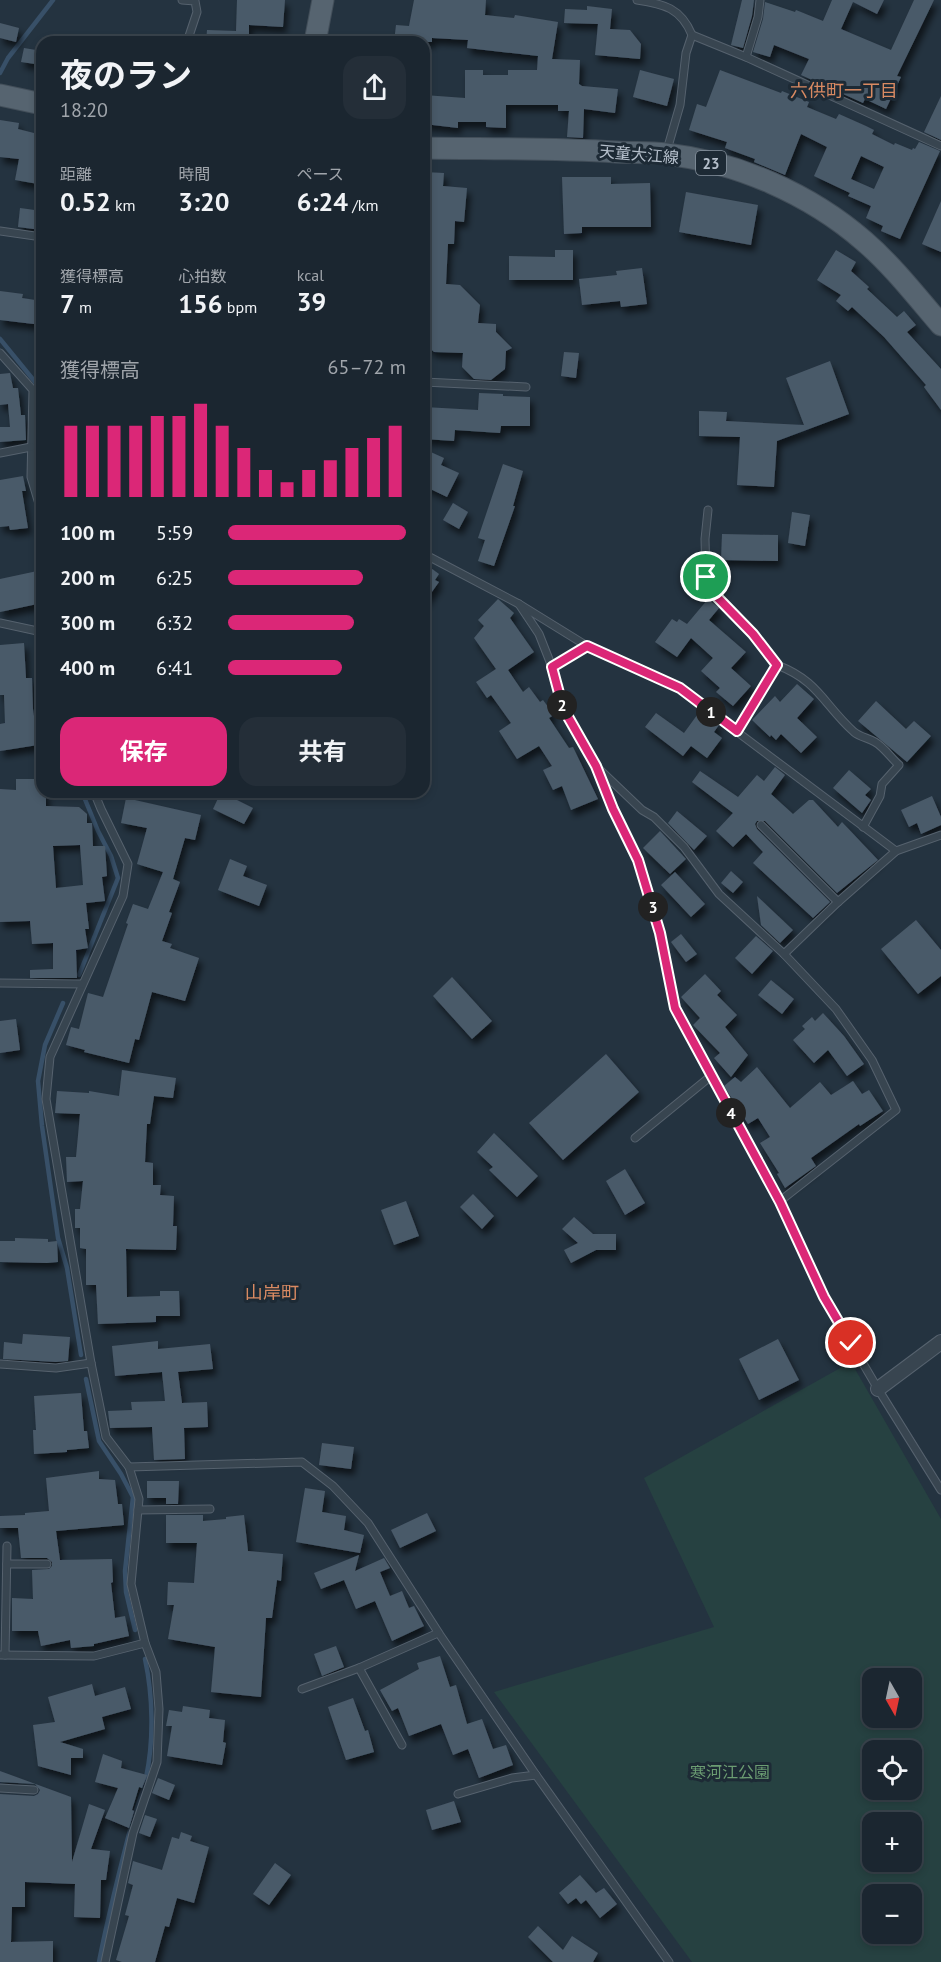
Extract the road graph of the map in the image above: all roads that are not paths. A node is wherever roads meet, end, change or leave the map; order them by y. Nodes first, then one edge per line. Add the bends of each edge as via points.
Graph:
1 (182, 0) edge
2 (323, 0) edge
3 (637, 0) edge
4 (760, 0) edge
5 (692, 35) junction
6 (189, 36) edge
7 (316, 36) edge
8 (746, 57) junction
9 (0, 95) edge
10 (36, 103) edge
11 (941, 146) edge
12 (430, 148) edge
13 (666, 154) junction
14 (0, 231) edge
15 (36, 236) edge
16 (941, 325) edge
17 (0, 353) edge
18 (430, 382) edge
19 (526, 387) dead end
20 (31, 447) junction
21 (0, 453) edge
22 (36, 494) edge
23 (708, 510) dead end
24 (430, 557) edge
25 (519, 604) junction
26 (0, 623) edge
27 (36, 631) edge
28 (587, 646) junction
29 (777, 665) junction
30 (552, 667) junction
31 (737, 731) junction
32 (596, 766) junction
33 (96, 798) edge
34 (762, 825) dead end
35 (863, 827) junction
36 (941, 835) edge
37 (896, 851) junction
38 (838, 902) junction
39 (784, 954) junction
40 (0, 983) edge
41 (82, 984) junction
42 (711, 1076) junction
43 (635, 1138) dead end
44 (780, 1202) junction
45 (941, 1342) edge
46 (91, 1363) junction
47 (0, 1364) edge
48 (878, 1389) junction
49 (129, 1467) junction
50 (941, 1490) edge
51 (210, 1509) dead end
52 (138, 1510) junction
53 (7, 1545) dead end
54 (7, 1564) junction
55 (46, 1564) dead end
56 (438, 1633) junction
57 (145, 1643) junction
58 (3, 1655) edge
59 (359, 1668) junction
60 (302, 1689) dead end
61 (402, 1745) dead end
62 (536, 1775) junction
63 (0, 1788) edge
64 (34, 1790) dead end
65 (458, 1794) dead end
66 (105, 1962) edge
67 (669, 1962) edge

1 - 6 lane via 195,1 197,12
2 - 7 main road
3 - 5 lane via 677,11
4 - 8 lane
5 - 8 lane
5 - 13 lane via 680,105
8 - 11 lane
9 - 10 main road
12 - 13 main road, 天童大江線 / 23
13 - 16 main road, 天童大江線 / 23 via 721,166 774,185 813,205 892,267
14 - 15 lane
17 - 20 lane via 33,390
18 - 19 lane
20 - 21 lane
20 - 22 lane via 31,477
23 - 29 lane via 706,577 717,597
24 - 25 lane
25 - 28 lane
25 - 30 lane via 539,634
26 - 27 lane
28 - 30 lane
28 - 31 lane via 680,688
29 - 31 lane
29 - 35 lane via 806,679 856,735 876,743 898,765 882,784 880,796
30 - 32 lane via 563,708
31 - 35 lane
32 - 39 lane via 654,817 684,847 719,894
32 - 42 lane via 650,894 675,1008
33 - 41 lane via 128,864 123,896
34 - 38 lane
35 - 37 lane
36 - 37 lane
37 - 38 lane
38 - 39 lane
39 - 44 lane via 836,1009 872,1060 896,1110
40 - 41 lane
41 - 46 lane via 50,1057 46,1099
42 - 43 lane
42 - 44 lane
44 - 48 lane via 824,1297
45 - 48 street
46 - 47 lane via 56,1368
46 - 49 lane via 106,1437
48 - 50 lane
49 - 52 lane via 139,1499
49 - 56 lane via 302,1462 333,1486 368,1523
51 - 52 lane
52 - 57 lane via 131,1584
53 - 54 lane
54 - 55 lane
54 - 58 lane
56 - 59 lane
56 - 62 lane
57 - 58 lane via 94,1656
57 - 66 lane via 156,1672 160,1735 157,1762 133,1833
59 - 60 lane
59 - 61 lane
62 - 65 lane
62 - 67 lane
63 - 64 lane

